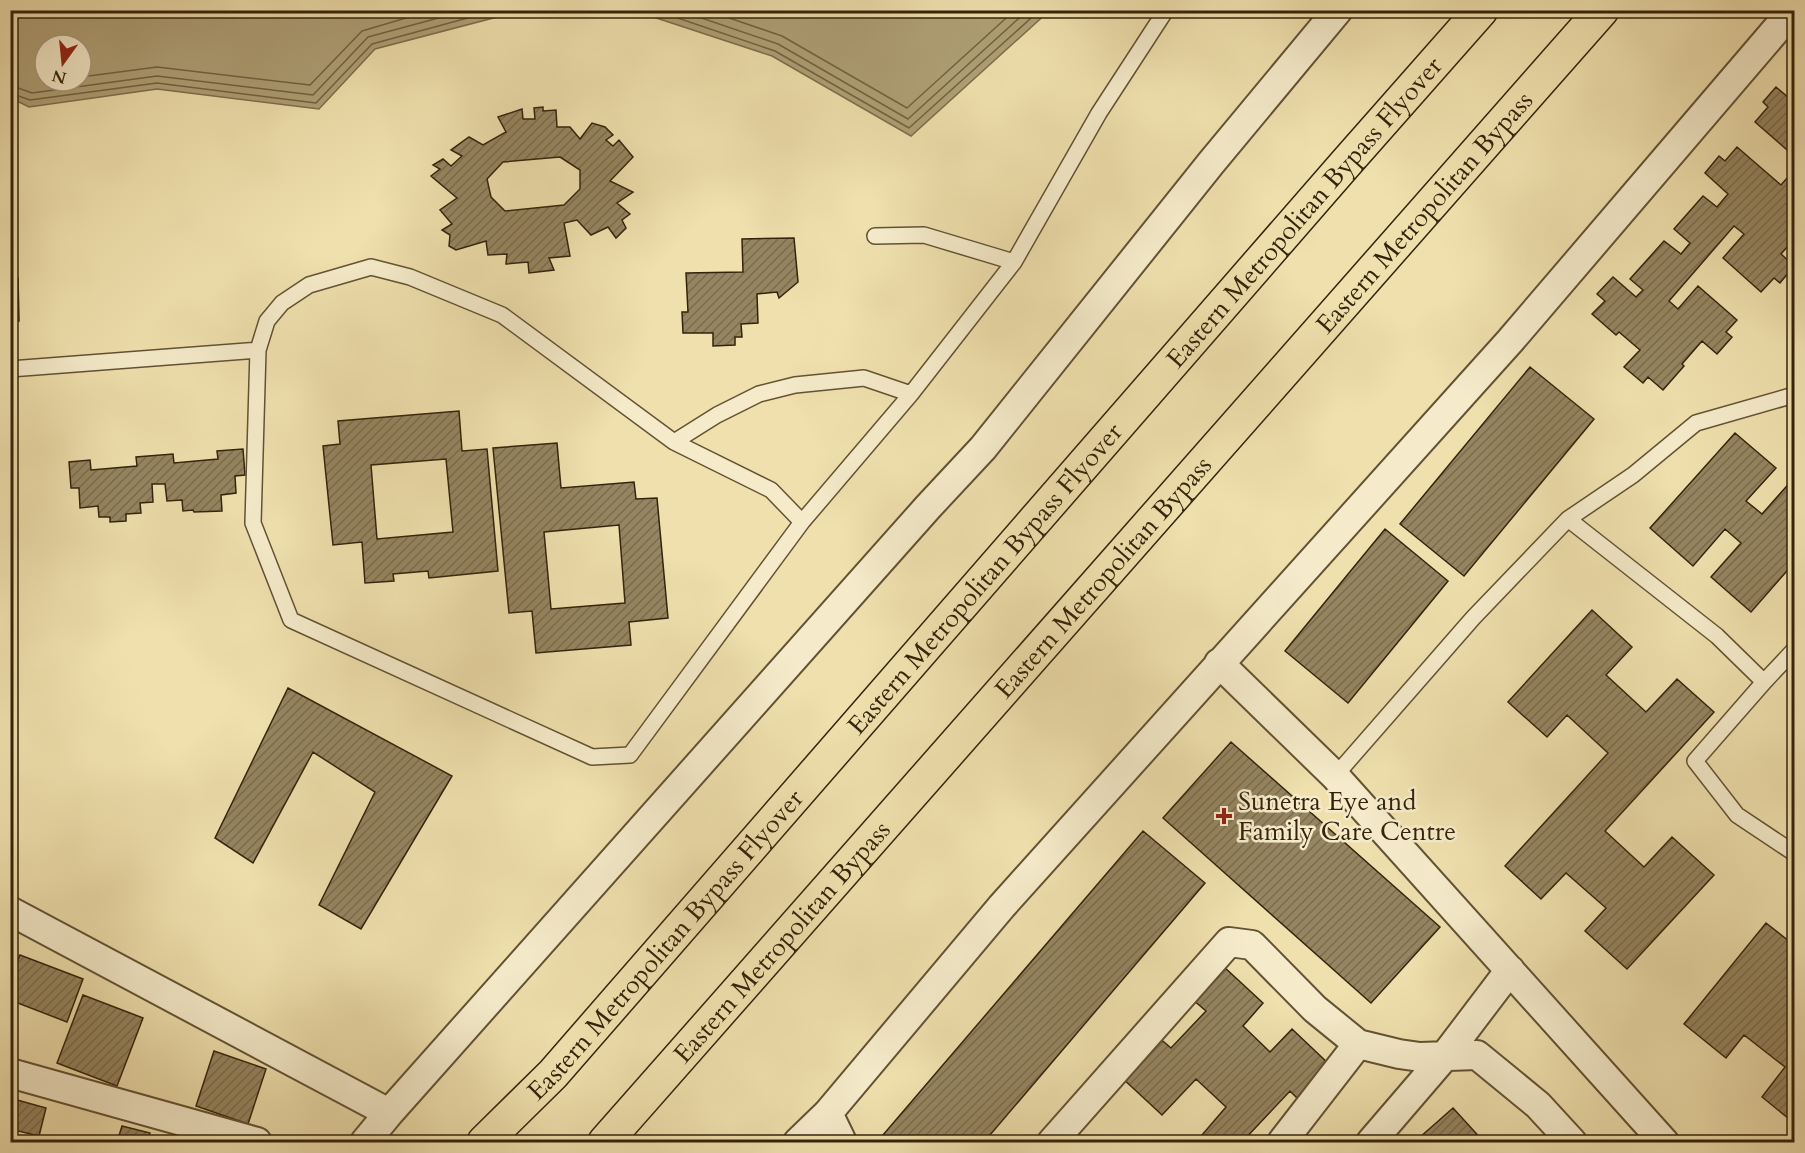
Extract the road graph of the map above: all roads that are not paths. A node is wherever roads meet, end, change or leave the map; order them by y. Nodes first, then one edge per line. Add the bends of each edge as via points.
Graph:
1 (1166, 10) edge
2 (1338, 10) edge
3 (1482, 10) edge
4 (1602, 10) edge
5 (1793, 10) edge
6 (874, 236) dead end
7 (1014, 262) junction
8 (258, 350) junction
9 (10, 369) edge
10 (911, 394) junction
11 (1794, 394) edge
12 (674, 442) junction
13 (1568, 519) junction
14 (802, 522) junction
15 (1794, 650) edge
16 (1219, 663) junction
17 (1764, 682) junction
18 (1335, 776) junction
19 (1794, 853) edge
20 (10, 911) edge
21 (1510, 970) junction
22 (1358, 1044) junction
23 (1444, 1057) junction
24 (10, 1073) edge
25 (389, 1113) junction
26 (828, 1113) junction
27 (802, 1141) edge
28 (367, 1142) edge
29 (257, 1143) edge
30 (484, 1143) edge
31 (605, 1143) edge
32 (842, 1143) edge
33 (1052, 1143) edge
34 (1282, 1143) edge
35 (1371, 1143) edge
36 (1572, 1143) edge
37 (1664, 1143) edge

1 - 7 lane via 1099,113
2 - 25 street via 983,448
3 - 30 main road, Eastern Metropolitan Bypass Flyover via 553,1074
4 - 31 main road, Eastern Metropolitan Bypass
5 - 16 street via 1510,341
6 - 7 lane via 924,234
7 - 10 lane
8 - 9 lane
8 - 12 lane via 267,321 282,303 309,285 371,267 410,277 502,315
8 - 14 lane via 253,523 291,620 592,758 630,755
10 - 12 lane via 864,378 795,385 759,394
10 - 14 lane
11 - 13 lane via 1696,423 1633,475
12 - 14 lane via 771,490
13 - 17 lane via 1717,636
13 - 18 lane via 1473,618
15 - 17 lane
16 - 18 street
16 - 26 street via 1002,906
17 - 19 lane via 1695,761 1737,815
18 - 21 street
20 - 25 street
21 - 23 street
21 - 37 street
22 - 23 street via 1399,1054
22 - 33 street via 1315,1009 1252,945 1229,942
22 - 34 street
23 - 35 street
23 - 36 street via 1478,1055 1538,1105
24 - 29 street
25 - 28 street
26 - 27 street
26 - 32 street

